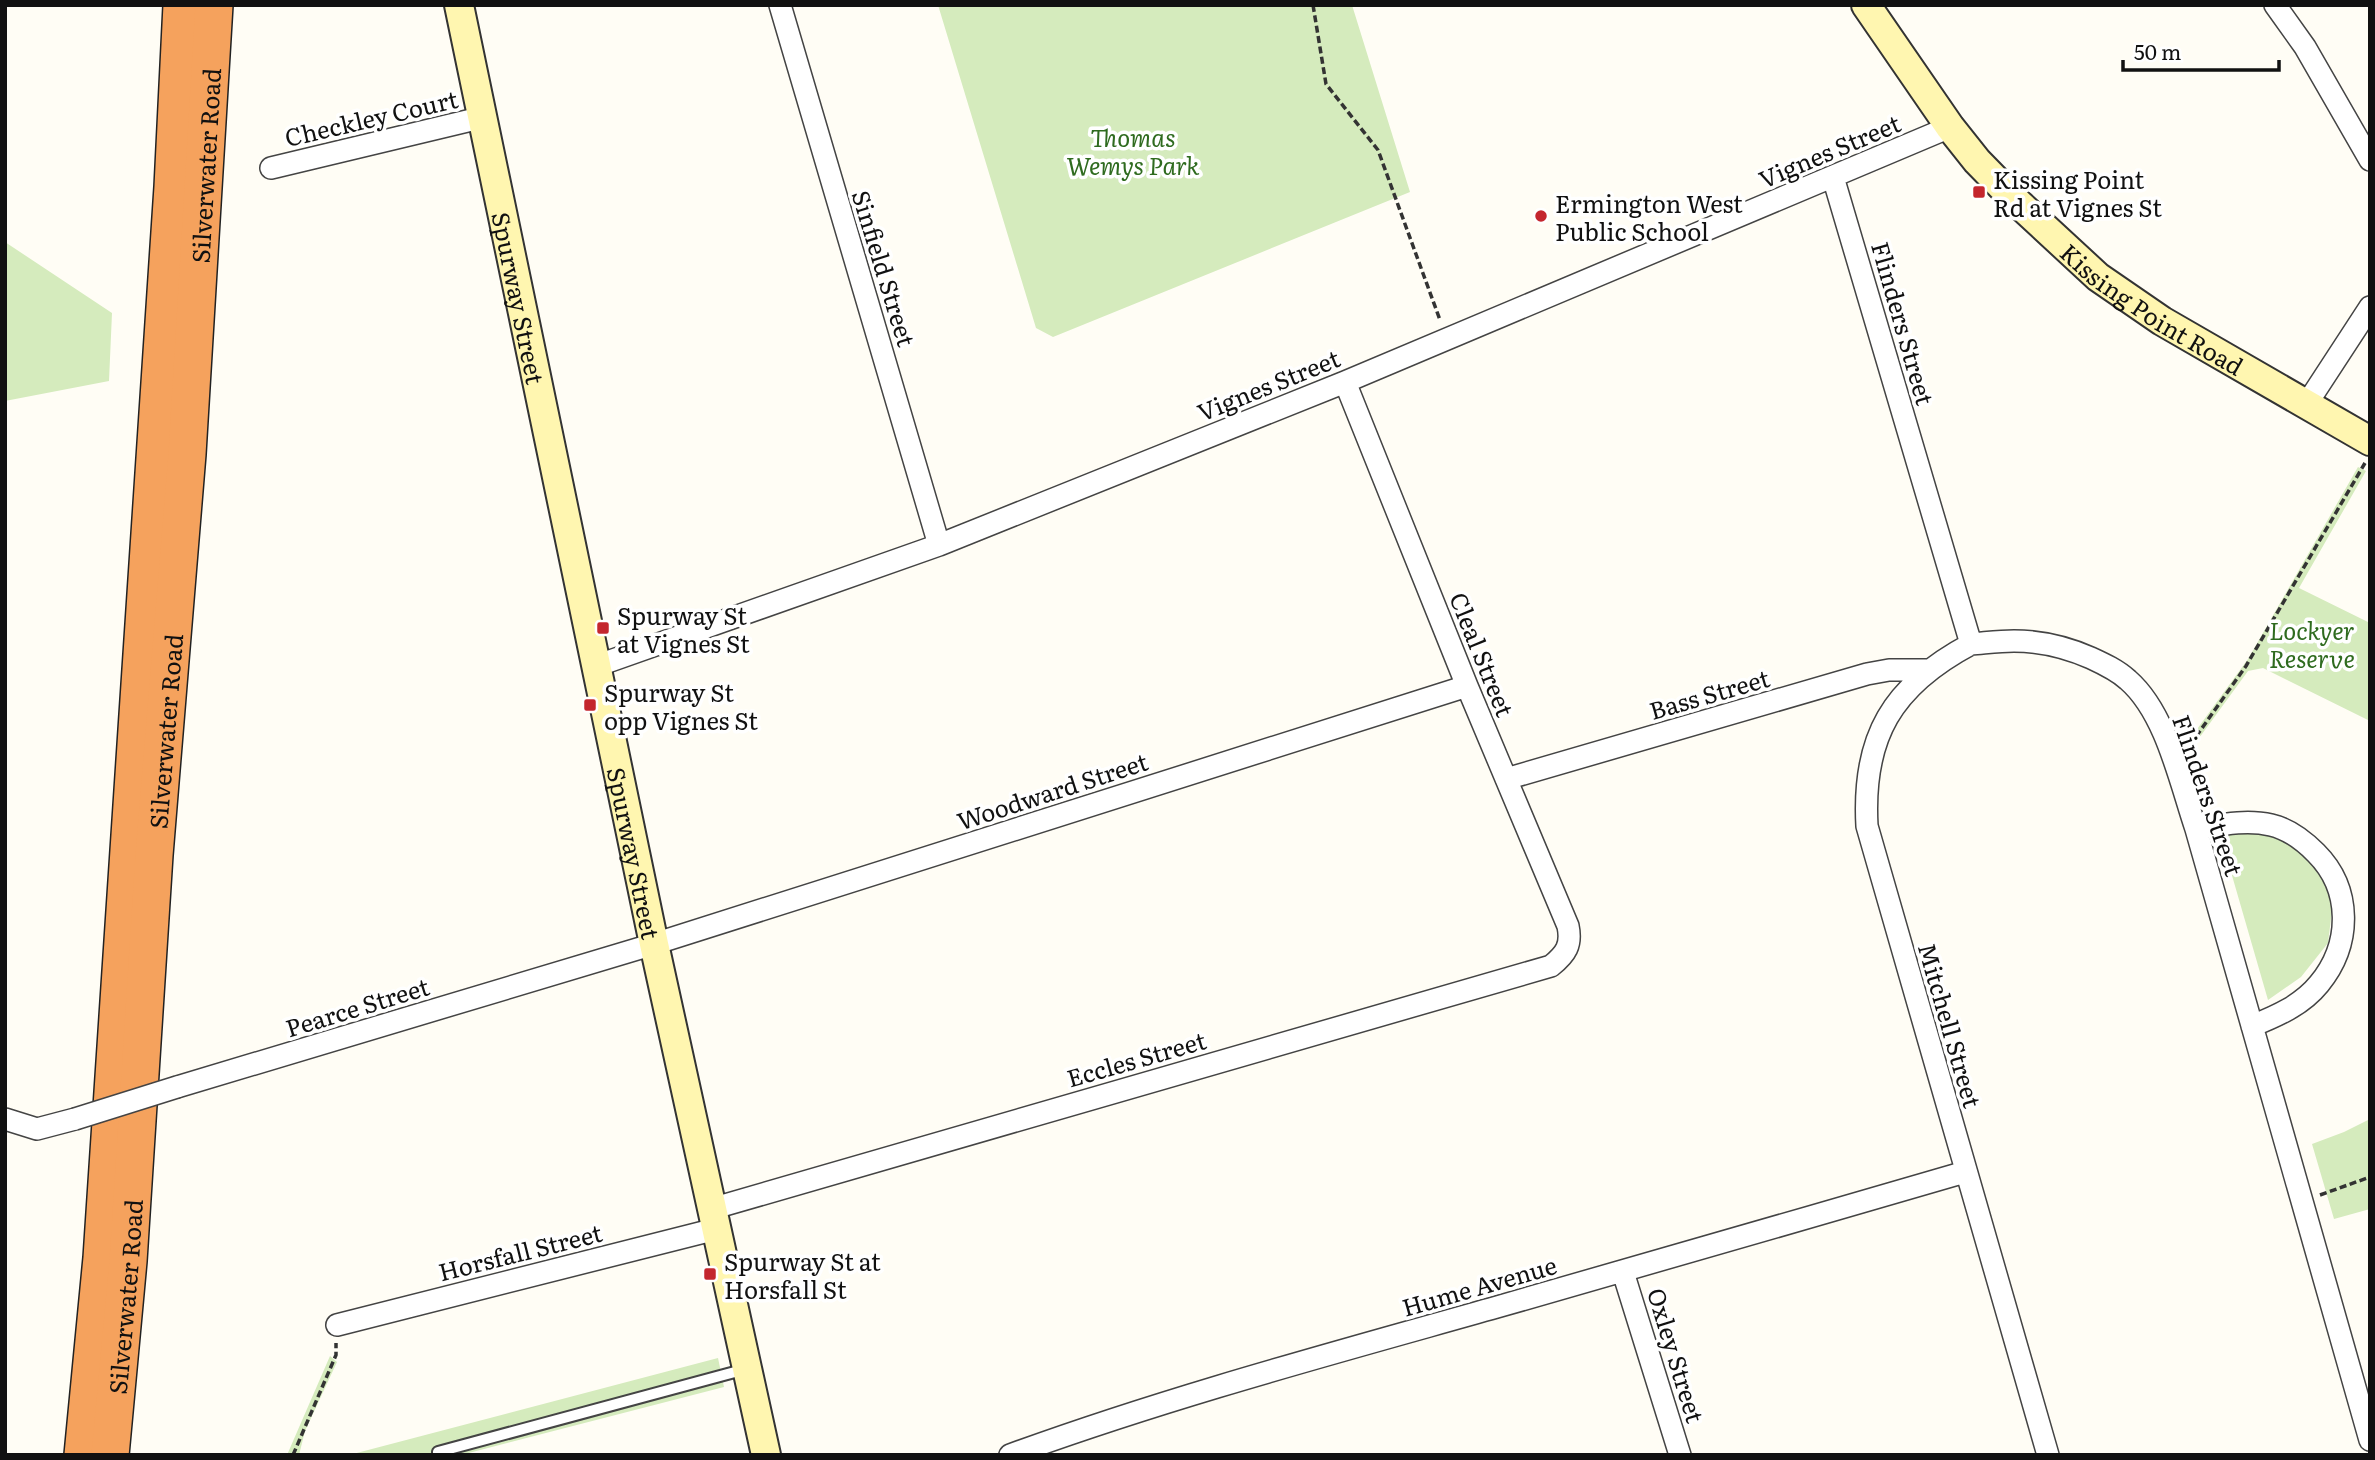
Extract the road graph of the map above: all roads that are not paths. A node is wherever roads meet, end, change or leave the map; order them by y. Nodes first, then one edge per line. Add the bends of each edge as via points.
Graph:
1 (182, 5) edge
2 (214, 5) edge
3 (459, 5) edge
4 (779, 5) edge
5 (1866, 5) edge
6 (2275, 5) edge
7 (484, 117) junction
8 (1950, 127) junction
9 (2370, 160) edge
10 (271, 168) dead end
11 (1833, 177) junction
12 (2370, 307) edge
13 (1345, 382) junction
14 (2306, 405) junction
15 (2370, 441) edge
16 (939, 545) junction
17 (1971, 644) junction
18 (596, 666) junction
19 (1928, 670) junction
20 (1466, 686) junction
21 (1506, 779) junction
22 (2196, 829) junction
23 (654, 944) junction
24 (1569, 947) joint
25 (2252, 1026) junction
26 (139, 1099) junction
27 (5, 1119) edge
28 (1965, 1172) junction
29 (714, 1219) junction
30 (1623, 1272) junction
31 (337, 1325) road end
32 (746, 1369) junction
33 (2370, 1440) edge
34 (438, 1452) dead end
35 (83, 1455) edge
36 (110, 1455) edge
37 (766, 1455) edge
38 (1010, 1455) edge
39 (1680, 1455) edge
40 (2048, 1455) edge

1 - 35 highway, Silverwater Road via 104,1230
2 - 26 highway, Silverwater Road via 187,454
3 - 7 street, Spurway Street
4 - 16 street, Sinfield Street
5 - 8 street, Kissing Point Road
6 - 9 street via 2305,47
7 - 10 street, Checkley Court
7 - 18 street, Spurway Street
8 - 11 street, Vignes Street
8 - 14 street, Kissing Point Road via 2018,203 2098,277 2162,321
11 - 13 street, Vignes Street
11 - 17 street, Flinders Street
12 - 14 street
13 - 16 street, Vignes Street
13 - 20 street, Cleal Street
14 - 15 street, Kissing Point Road
16 - 18 street, Vignes Street
17 - 19 street, Mitchell Street
17 - 22 street, Flinders Street via 2013,641 2065,647 2128,680 2145,699 2163,733
18 - 23 street, Spurway Street
19 - 21 street, Bass Street via 1867,674
19 - 28 street, Mitchell Street via 1890,713 1874,746 1867,770 1867,826
20 - 21 street, Cleal Street
20 - 23 street, Woodward Street
21 - 24 street, Cleal Street via 1568,926
22 - 25 street, Flinders Street
22 - 25 street via 2248,823 2280,828 2305,842 2327,864 2343,896 2341,939 2320,982 2306,997
23 - 26 street, Pearce Street, bridge
23 - 29 street, Spurway Street
24 - 29 street, Eccles Street via 1551,966
25 - 33 street, Flinders Street
26 - 27 street, Pearce Street, bridge via 37,1129
26 - 36 highway, Silverwater Road
28 - 30 street, Hume Avenue
28 - 40 street, Mitchell Street
29 - 31 street, Horsfall Street
29 - 32 street, Spurway Street
30 - 38 street, Hume Avenue via 1301,1362
30 - 39 street, Oxley Street
32 - 34 lane
32 - 37 street, Spurway Street

